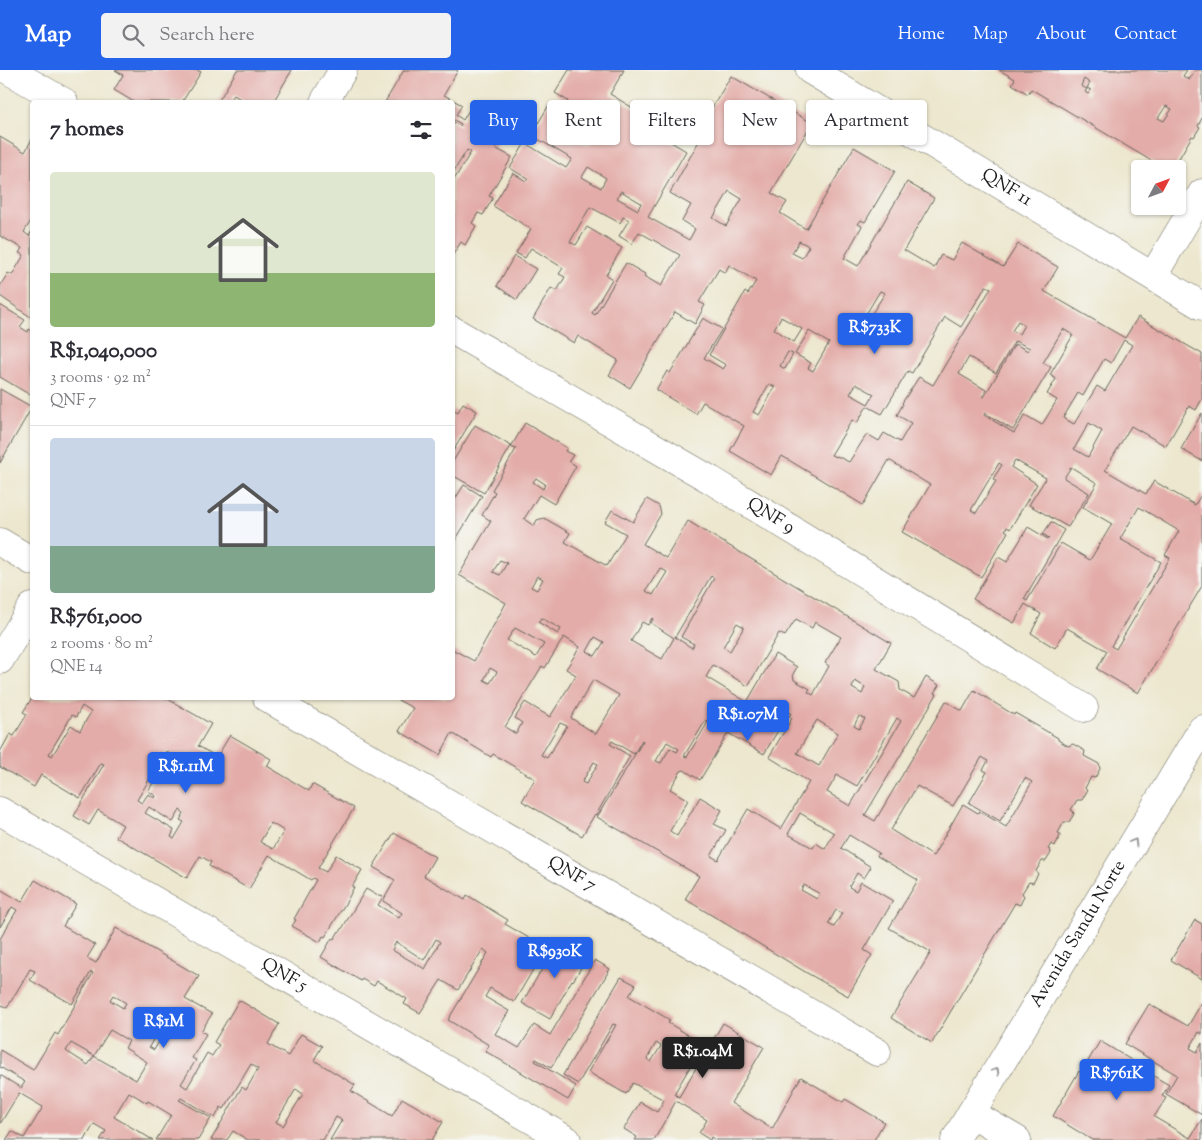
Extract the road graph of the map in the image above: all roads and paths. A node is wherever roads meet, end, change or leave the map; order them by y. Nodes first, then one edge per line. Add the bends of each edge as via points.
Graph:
1 (8, 70) edge
2 (343, 70) edge
3 (810, 70) edge
4 (60, 100) edge
5 (325, 100) edge
6 (1202, 193) edge
7 (1153, 276) junction
8 (1202, 306) edge
9 (455, 332) edge
10 (0, 542) edge
11 (30, 560) edge
12 (30, 609) edge
13 (0, 660) edge
14 (270, 700) edge
15 (1084, 708) dead end
16 (1202, 728) edge
17 (0, 811) edge
18 (877, 1052) dead end
19 (971, 1112) junction
20 (567, 1140) edge
21 (955, 1140) edge
22 (1016, 1140) edge

1 - 4 street
2 - 5 street
3 - 7 street, QNF 11
6 - 7 street
7 - 8 street, QNF 11
9 - 15 street, QNF 9 via 711,480
10 - 11 street
12 - 13 street
14 - 18 street, QNF 7
19 -> 16 street, Avenida Sandu Norte
17 - 20 street, QNF 5
19 - 21 street, Avenida Sandu Norte
19 - 22 street

